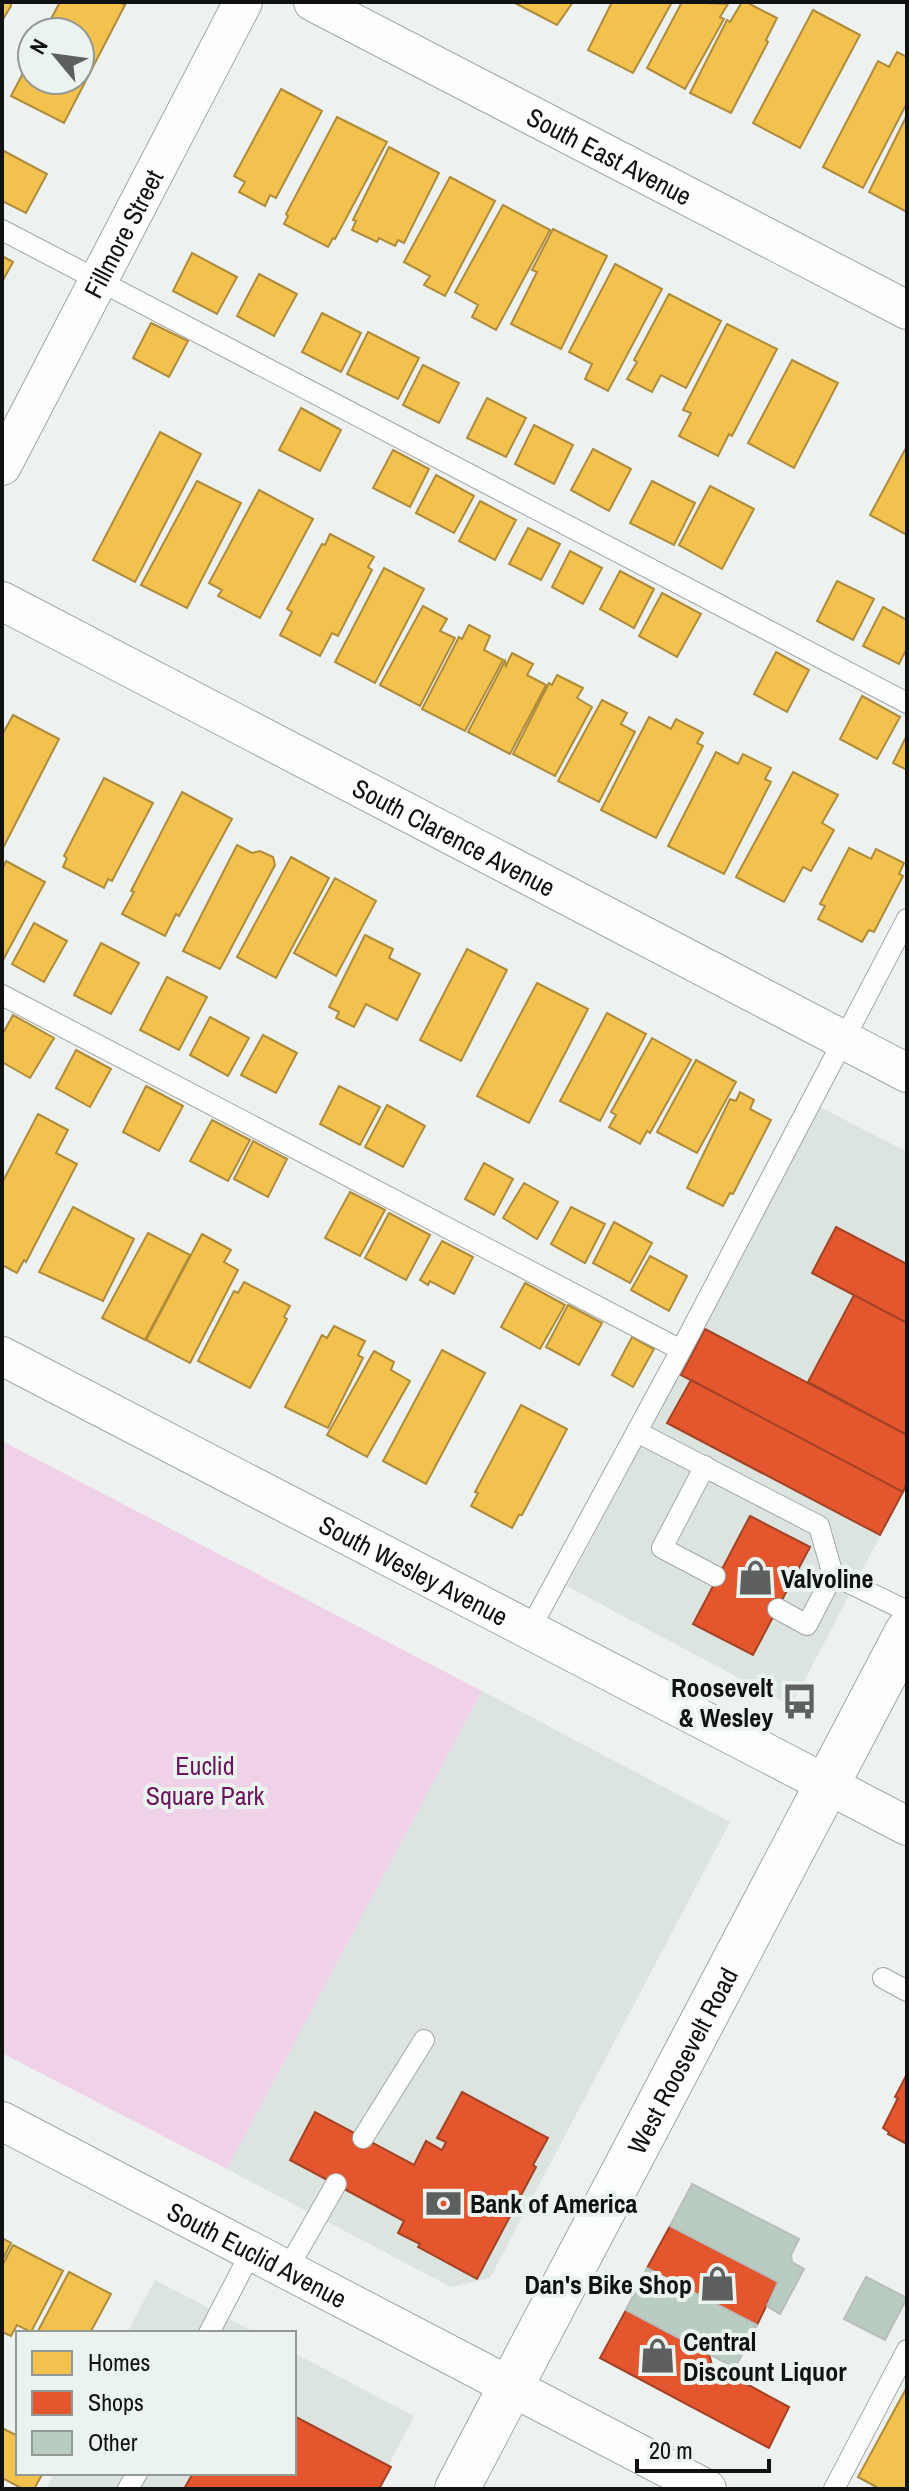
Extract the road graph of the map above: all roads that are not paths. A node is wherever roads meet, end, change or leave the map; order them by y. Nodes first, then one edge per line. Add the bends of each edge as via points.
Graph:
1 (243, 2) edge
2 (313, 2) edge
3 (2, 230) edge
4 (99, 280) junction
5 (907, 310) edge
6 (2, 466) edge
7 (2, 601) edge
8 (907, 703) edge
9 (907, 919) edge
10 (2, 995) edge
11 (844, 1040) junction
12 (907, 1073) edge
13 (681, 1350) junction
14 (2, 1356) edge
15 (637, 1432) junction
16 (705, 1466) junction
17 (833, 1575) junction
18 (715, 1576) dead end
19 (778, 1609) dead end
20 (907, 1611) edge
21 (530, 1629) junction
22 (907, 1632) edge
23 (828, 1783) junction
24 (907, 1826) edge
25 (883, 1978) dead end
26 (907, 1991) edge
27 (424, 2040) dead end
28 (2, 2121) edge
29 (363, 2138) dead end
30 (336, 2184) dead end
31 (251, 2252) junction
32 (287, 2270) junction
33 (210, 2331) edge
34 (907, 2350) edge
35 (511, 2387) junction
36 (457, 2489) edge
37 (707, 2489) edge
38 (834, 2489) edge

1 - 4 street, Fillmore Street
2 - 5 street, South East Avenue
3 - 4 lane
4 - 6 street, Fillmore Street
4 - 8 lane
7 - 11 street, South Clarence Avenue
9 - 11 lane
10 - 13 lane
11 - 12 street, South Clarence Avenue
11 - 13 lane
13 - 15 lane
14 - 21 street, South Wesley Avenue
15 - 16 lane
15 - 21 lane
16 - 17 lane via 819,1526
16 - 18 lane via 662,1548
17 - 19 lane via 807,1625
17 - 20 lane
21 - 23 street, South Wesley Avenue
22 - 23 main road, West Roosevelt Road
23 - 24 street, South Wesley Avenue
23 - 35 main road, West Roosevelt Road
25 - 26 lane
27 - 29 lane
28 - 31 street, South Euclid Avenue
30 - 32 lane
31 - 32 street, South Euclid Avenue
31 - 33 lane
32 - 35 street, South Euclid Avenue
34 - 38 lane
35 - 36 main road, West Roosevelt Road
35 - 37 street, South Euclid Avenue

